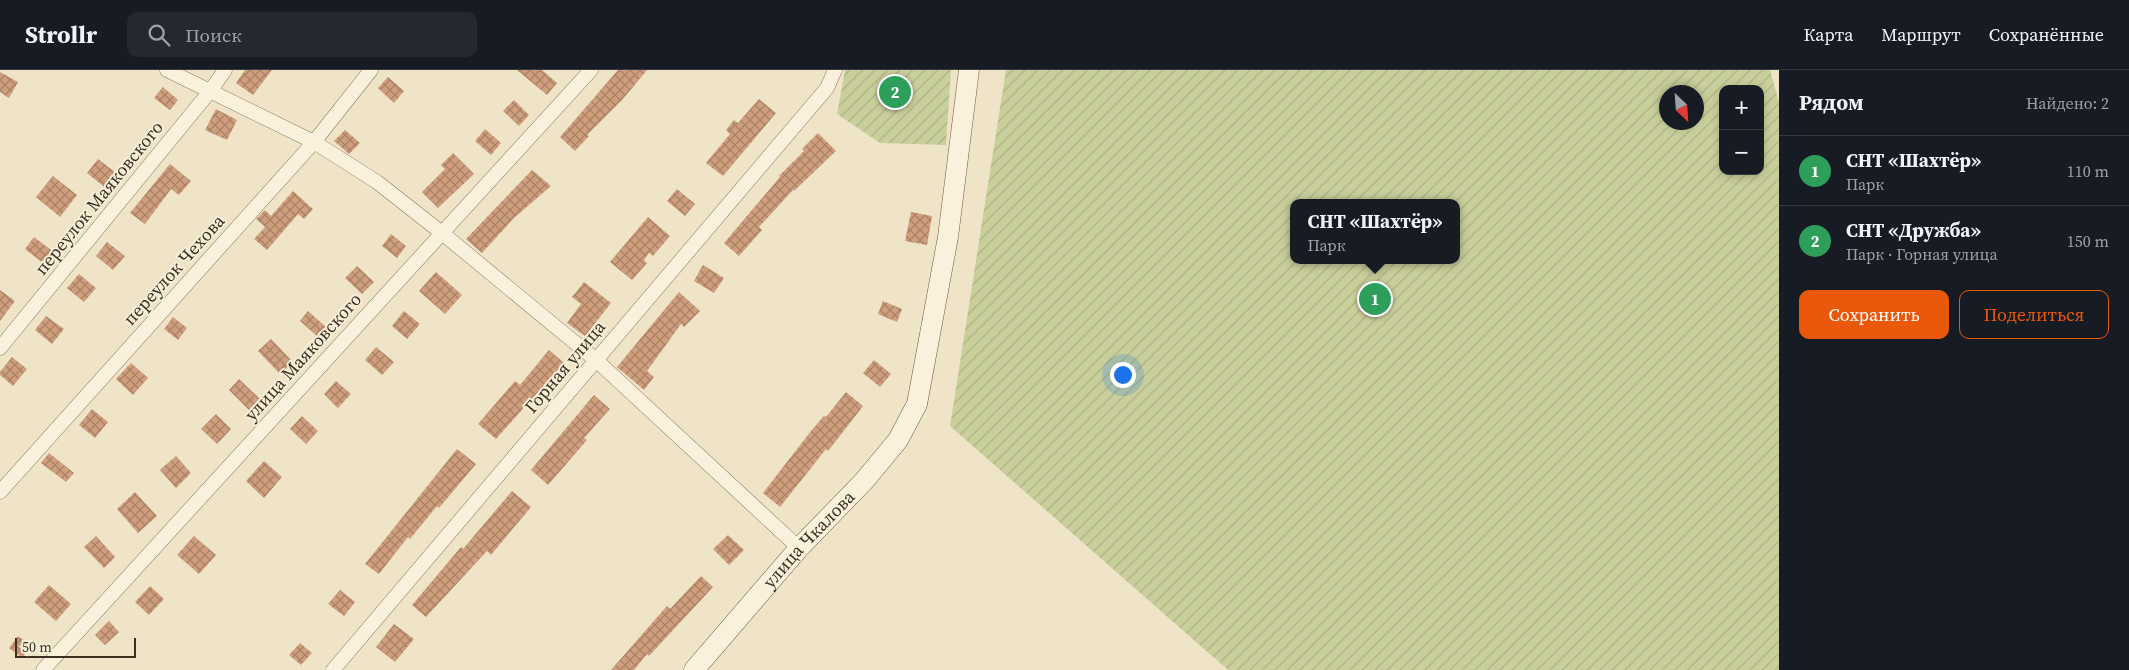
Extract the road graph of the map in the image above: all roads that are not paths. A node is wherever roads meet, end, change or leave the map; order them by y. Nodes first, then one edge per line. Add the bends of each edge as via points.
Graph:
1 (167, 70) edge
2 (225, 70) edge
3 (371, 70) edge
4 (591, 70) edge
5 (835, 70) edge
6 (969, 70) edge
7 (211, 90) junction
8 (314, 142) junction
9 (442, 233) junction
10 (0, 348) edge
11 (596, 360) junction
12 (0, 492) edge
13 (800, 548) junction
14 (43, 670) edge
15 (333, 670) edge
16 (694, 670) edge

1 - 7 street
2 - 7 street, переулок Маяковского
3 - 8 street, переулок Чехова
4 - 9 street, улица Маяковского
5 - 11 street, Горная улица via 827,88
6 - 13 main road, улица Чкалова via 948,237 917,404 892,447
7 - 8 street
7 - 10 street, переулок Маяковского
8 - 9 street via 377,182
8 - 12 street, переулок Чехова
9 - 11 street
9 - 14 street, улица Маяковского
11 - 13 street
11 - 15 street, Горная улица
13 - 16 main road, улица Чкалова

